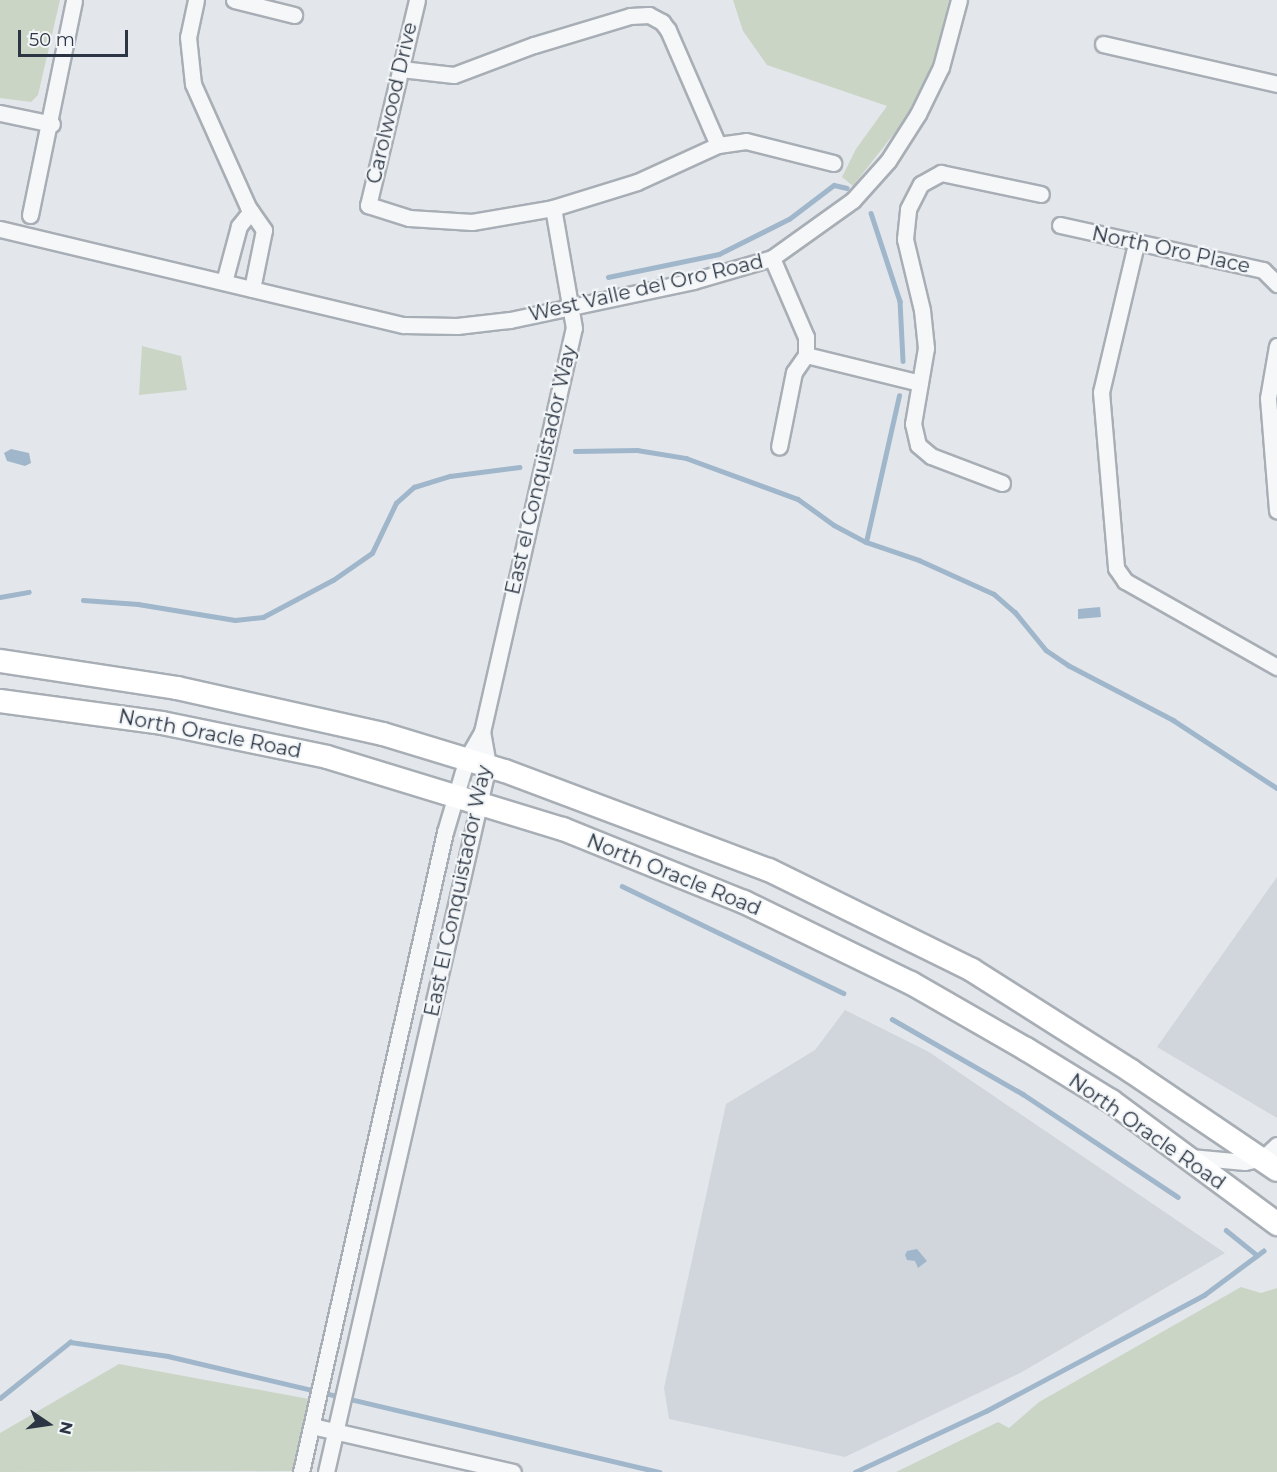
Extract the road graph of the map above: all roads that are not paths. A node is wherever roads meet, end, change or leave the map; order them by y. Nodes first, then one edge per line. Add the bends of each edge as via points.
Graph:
1 (74, 0) edge
2 (196, 0) edge
3 (234, 0) edge
4 (417, 0) edge
5 (959, 0) edge
6 (294, 15) dead end
7 (1103, 44) dead end
8 (401, 69) junction
9 (1277, 84) edge
10 (0, 113) edge
11 (52, 124) junction
12 (718, 145) junction
13 (833, 163) dead end
14 (1041, 194) dead end
15 (553, 208) junction
16 (251, 212) junction
17 (30, 215) dead end
18 (1060, 225) dead end
19 (0, 229) edge
20 (1136, 244) junction
21 (772, 258) junction
22 (224, 282) junction
23 (1277, 284) edge
24 (252, 289) junction
25 (573, 309) junction
26 (1277, 346) edge
27 (806, 355) junction
28 (920, 383) junction
29 (779, 447) dead end
30 (1002, 483) dead end
31 (1277, 511) edge
32 (0, 661) edge
33 (1276, 664) edge
34 (0, 701) edge
35 (482, 732) junction
36 (477, 762) junction
37 (456, 796) junction
38 (479, 803) junction
39 (411, 996) junction
40 (435, 1000) junction
41 (1185, 1157) junction
42 (1272, 1158) edge
43 (1277, 1224) edge
44 (312, 1426) junction
45 (335, 1431) junction
46 (301, 1472) edge
47 (326, 1472) edge
48 (513, 1472) edge

1 - 11 street via 51,100
2 - 16 street via 188,37 193,84
3 - 6 street
4 - 8 street, Carolwood Drive
5 - 21 street, West Valle del Oro Road via 941,67 888,161 853,200
7 - 9 street
8 - 12 street via 454,75 630,16 659,14
8 - 15 street, Carolwood Drive via 368,205 409,218 472,222
10 - 11 street
11 - 17 street
12 - 13 street via 746,141 769,144
12 - 15 street via 637,182
14 - 28 street via 941,173 921,184 908,209 905,239 922,309 926,348
15 - 25 street, East el Conquistador Way
16 - 22 street via 239,226
16 - 24 street via 264,230
18 - 20 street, North Oro Place
19 - 22 street, West Valle del Oro Road
20 - 23 street, North Oro Place via 1263,270
20 - 33 street via 1101,392 1116,568 1125,581
21 - 25 street, West Valle del Oro Road
21 - 27 street via 806,337
22 - 24 street, West Valle del Oro Road
24 - 25 street, West Valle del Oro Road via 404,325 457,326
25 - 35 street, East el Conquistador Way via 574,328
26 - 31 street via 1268,398
27 - 28 street
27 - 29 street via 794,372
28 - 30 street via 912,424 918,445 931,456
32 - 36 highway, North Oracle Road via 177,688 383,734
34 - 37 highway, North Oracle Road via 162,723 305,752
35 - 36 street, East El Conquistador Way
35 - 36 street, East El Conquistador Way
36 - 37 street, East El Conquistador Way
36 - 38 street, East El Conquistador Way
36 - 42 highway, North Oracle Road via 758,865 868,917 972,970
37 - 38 highway, North Oracle Road
37 - 39 street, East El Conquistador Way
38 - 40 street, East El Conquistador Way
38 - 41 highway, North Oracle Road via 563,829 744,902 911,983 1111,1101
39 - 40 street
39 - 44 street, East El Conquistador Way
40 - 45 street, East El Conquistador Way
41 - 42 street via 1245,1162
41 - 43 highway, North Oracle Road
44 - 45 street
44 - 46 street
45 - 47 street
45 - 48 street

